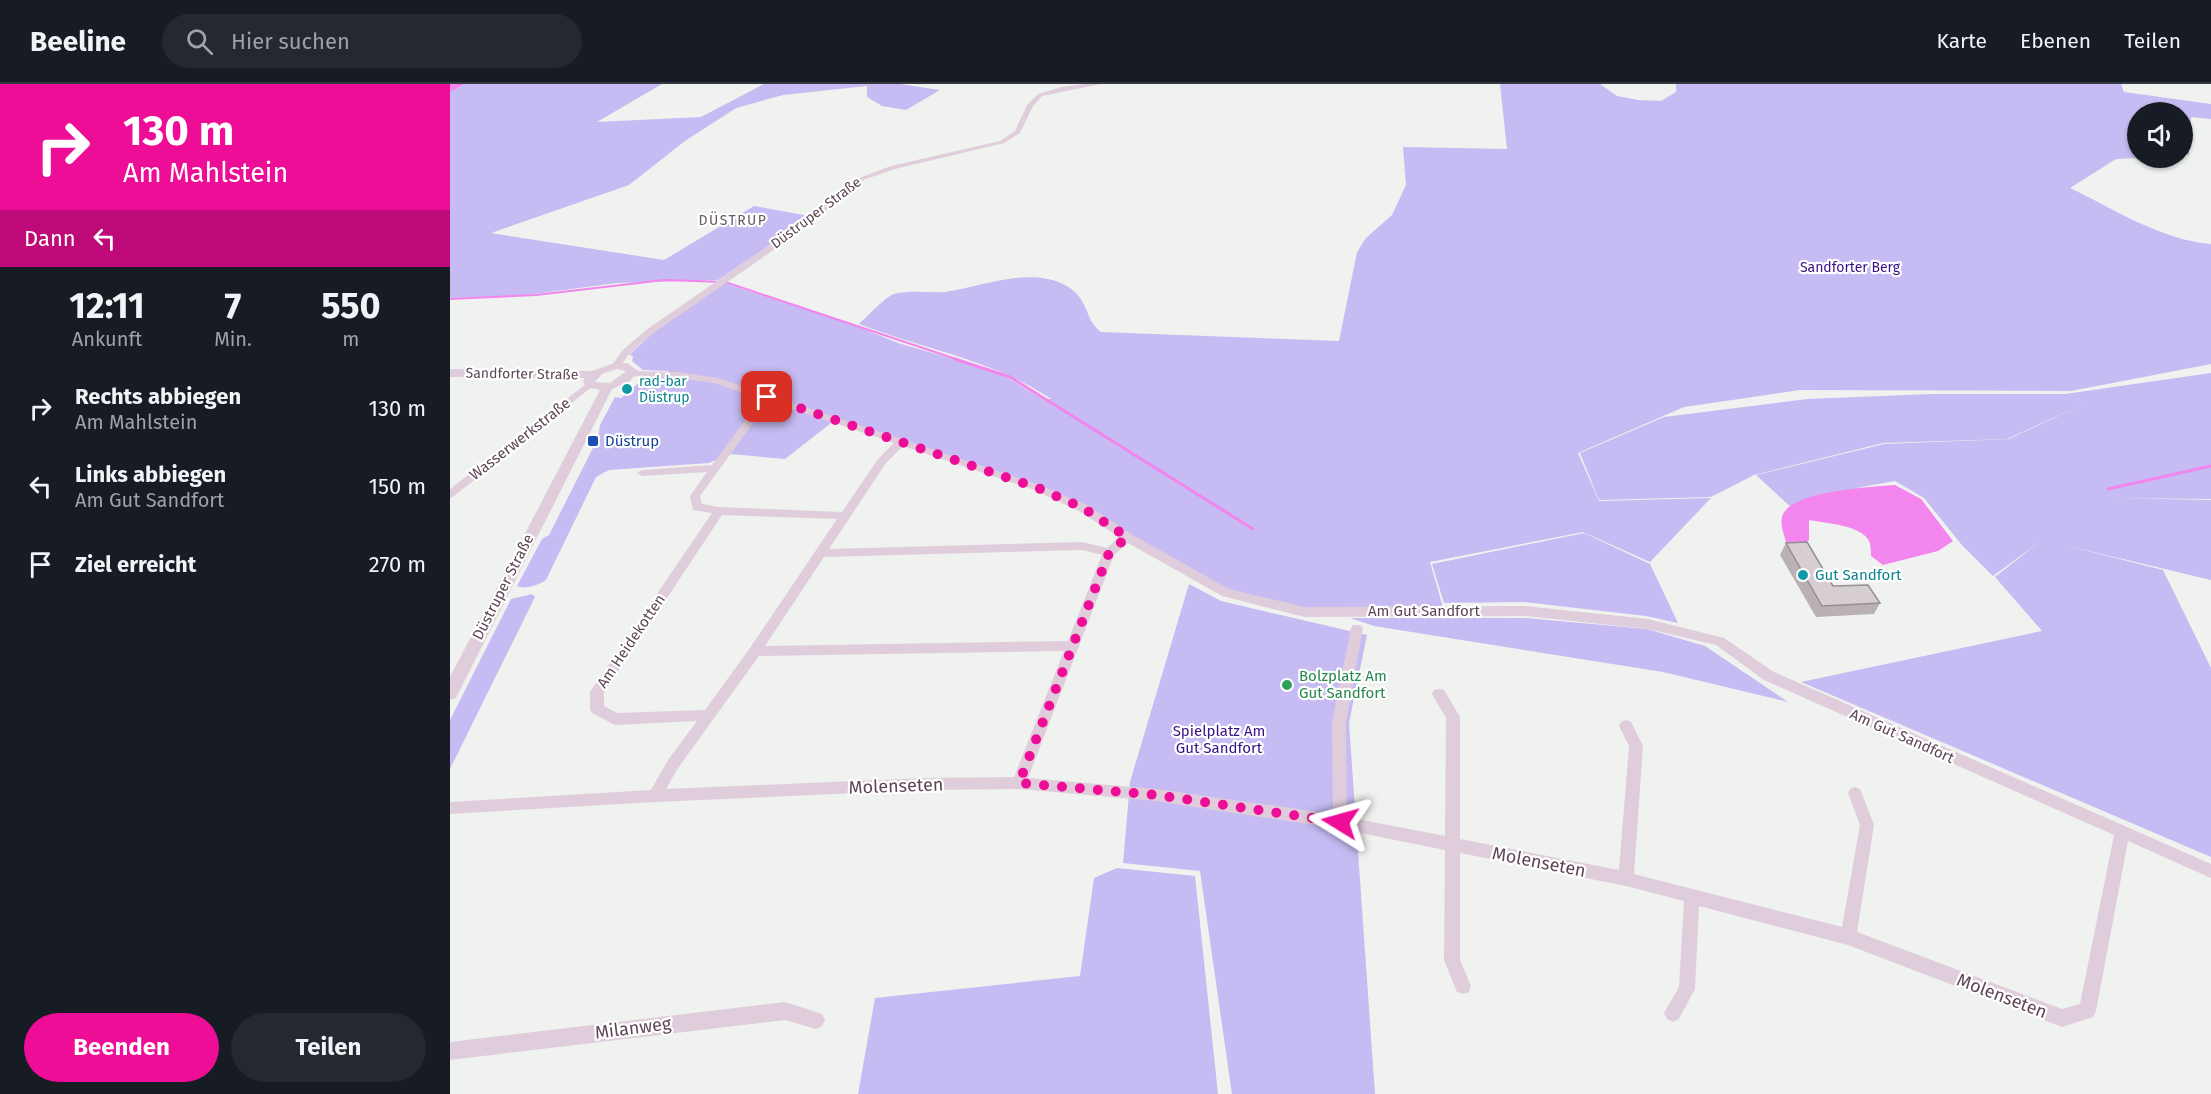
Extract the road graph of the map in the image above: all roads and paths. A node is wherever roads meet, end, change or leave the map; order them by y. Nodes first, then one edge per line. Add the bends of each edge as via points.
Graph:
1 (1098, 84) edge
2 (1048, 88) edge
3 (616, 366) junction
4 (450, 373) edge
5 (631, 374) junction
6 (592, 380) junction
7 (608, 386) junction
8 (767, 397) junction
9 (901, 442) junction
10 (714, 468) junction
11 (642, 473) dead end
12 (450, 494) edge
13 (719, 511) junction
14 (845, 516) junction
15 (1127, 537) junction
16 (821, 553) junction
17 (1109, 553) junction
18 (1357, 628) dead end
19 (1073, 646) junction
20 (755, 651) junction
21 (450, 693) edge
22 (1439, 694) dead end
23 (708, 715) junction
24 (1626, 726) dead end
25 (1019, 783) junction
26 (1855, 793) dead end
27 (655, 796) junction
28 (450, 808) edge
29 (1340, 822) junction
30 (2122, 832) junction
31 (1452, 846) junction
32 (2211, 871) edge
33 (1626, 879) junction
34 (1692, 895) junction
35 (1848, 937) junction
36 (1463, 986) dead end
37 (1673, 1013) dead end
38 (816, 1020) dead end
39 (450, 1051) edge

1 - 2 street, Düstruper Straße
2 - 3 street, Düstruper Straße via 1034,100 1022,126 1011,138 893,167 861,179 818,215 649,332
3 - 5 street via 627,366
3 - 6 street
4 - 6 street, Sandforter Straße
5 - 7 street
5 - 8 street, Am Gut Sandfort via 697,376
6 - 7 street, Sandforter Straße via 597,387
6 - 12 street, Wasserwerkstraße
7 - 21 street, Düstruper Straße
8 - 9 street, Am Gut Sandfort
8 - 10 street
9 - 14 street via 882,461
9 - 15 street, Am Gut Sandfort via 1038,488 1083,508
10 - 11 street
10 - 13 street via 695,496 697,507
13 - 14 street
13 - 23 street, Am Heidekotten via 597,692 597,710 615,719
14 - 16 street
15 - 17 street
15 - 30 street, Am Gut Sandfort via 1226,593 1305,612 1524,611 1648,624 1720,641 1768,676
16 - 17 street via 1082,546
16 - 20 street
17 - 19 street
18 - 29 street via 1339,723
19 - 20 street
19 - 25 street
20 - 23 street
22 - 31 street via 1453,717
23 - 27 street
24 - 33 street via 1636,746
25 - 27 street, Molenseten
25 - 29 street, Molenseten via 1156,795
26 - 35 street via 1867,825
27 - 28 street, Molenseten
29 - 31 street, Molenseten
30 - 32 street, Am Gut Sandfort
30 - 35 street, Molenseten via 2087,1011 2062,1018
31 - 33 street, Molenseten
31 - 36 street via 1452,960
33 - 34 street, Molenseten
34 - 35 street, Molenseten
34 - 37 street via 1687,989
38 - 39 street, Milanweg via 785,1011

